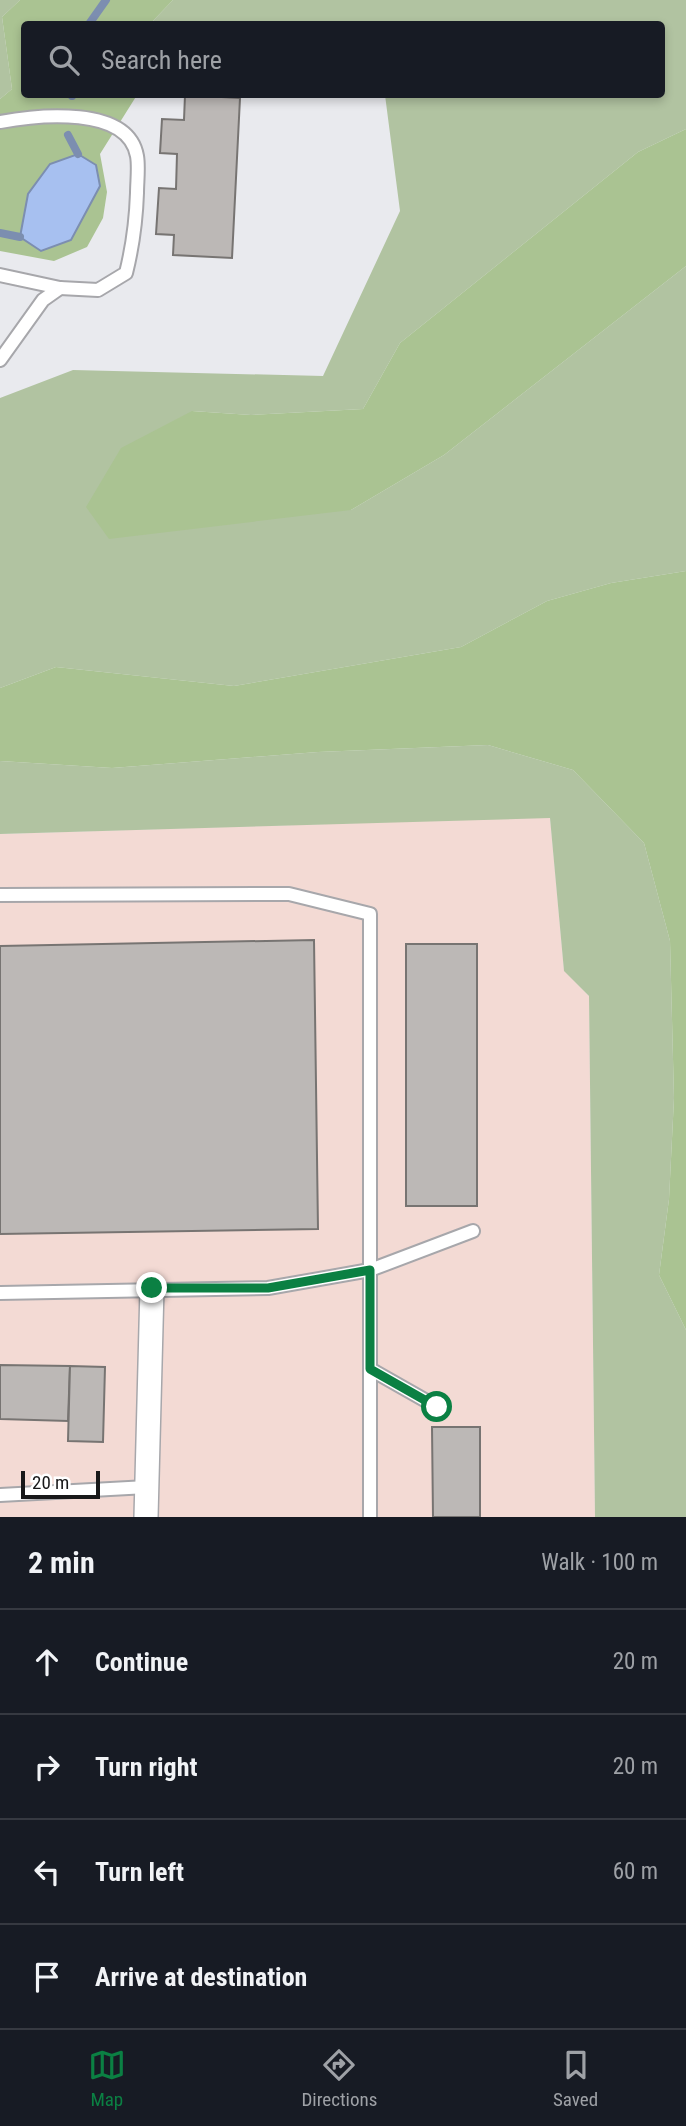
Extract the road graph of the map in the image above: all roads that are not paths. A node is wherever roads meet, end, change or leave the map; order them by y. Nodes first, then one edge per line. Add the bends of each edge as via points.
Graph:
1 (0, 121) edge
2 (0, 275) edge
3 (60, 288) junction
4 (0, 360) edge
5 (0, 895) edge
6 (473, 1231) dead end
7 (370, 1270) junction
8 (152, 1288) junction
9 (0, 1293) edge
10 (370, 1369) junction
11 (437, 1407) dead end
12 (147, 1487) junction
13 (0, 1495) edge
14 (146, 1517) edge
15 (370, 1517) edge

1 - 3 lane via 103,119 123,132 137,154 136,237 125,273 98,290
2 - 3 lane
3 - 4 lane via 43,300
5 - 7 lane via 289,894 370,914
6 - 7 lane
7 - 8 lane via 268,1288
7 - 10 lane
8 - 9 lane
8 - 12 street
10 - 11 lane
10 - 15 lane
12 - 13 lane
12 - 14 street

